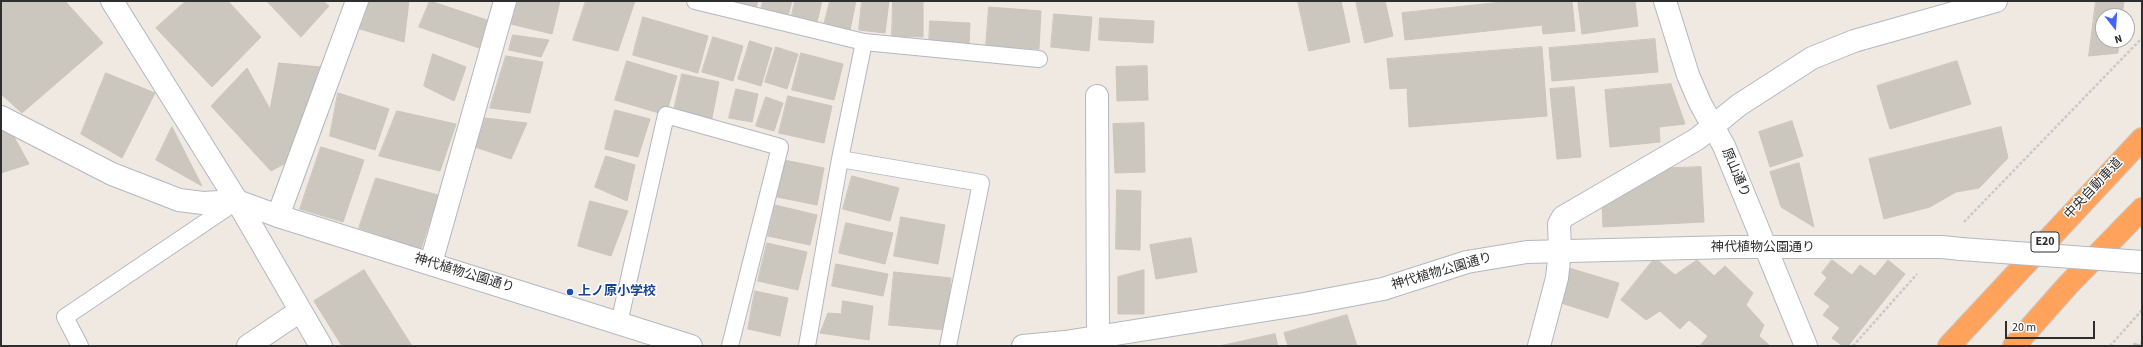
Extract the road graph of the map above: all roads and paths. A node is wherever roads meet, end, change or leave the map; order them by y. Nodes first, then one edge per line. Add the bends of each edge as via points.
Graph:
1 (112, 1) edge
2 (357, 1) edge
3 (505, 1) edge
4 (695, 1) edge
5 (1665, 1) edge
6 (1996, 1) edge
7 (2142, 38) edge
8 (864, 42) junction
9 (1039, 59) dead end
10 (1097, 96) dead end
11 (1, 117) edge
12 (1712, 127) junction
13 (2142, 139) edge
14 (840, 159) junction
15 (237, 201) junction
16 (2142, 209) edge
17 (278, 216) junction
18 (1767, 248) junction
19 (1951, 248) junction
20 (1560, 251) junction
21 (2142, 262) edge
22 (431, 263) junction
23 (2142, 310) edge
24 (300, 311) junction
25 (619, 323) junction
26 (1098, 336) junction
27 (80, 346) edge
28 (248, 346) edge
29 (321, 346) edge
30 (691, 346) edge
31 (730, 346) edge
32 (807, 346) edge
33 (948, 346) edge
34 (1023, 346) edge
35 (1539, 346) edge
36 (1806, 346) edge
37 (1853, 346) edge
38 (1950, 346) edge
39 (2014, 346) edge
40 (2110, 346) edge

1 - 15 street
2 - 17 street
3 - 22 street
4 - 8 lane
5 - 12 street, 原山通り via 1688,75
6 - 12 street via 1854,42 1812,58 1739,105
7 - 19 path via 1998,186
8 - 9 lane
8 - 14 lane
10 - 26 street
11 - 15 street via 112,174 179,200 203,203
12 - 18 street, 原山通り via 1724,146
12 - 20 street via 1697,139 1563,217 1559,224
13 - 38 highway, 中央自動車道 / E20
14 - 32 lane
14 - 33 lane via 981,183
15 - 17 street, 神代植物公園通り
15 - 24 street
15 - 27 lane via 65,317
16 - 39 highway via 2068,285
17 - 22 street, 神代植物公園通り
18 - 19 street, 神代植物公園通り
18 - 20 street, 神代植物公園通り
18 - 36 street, 原山通り
19 - 21 street, 神代植物公園通り, bridge
19 - 37 path
20 - 26 street, 神代植物公園通り via 1487,257 1383,288 1257,312
20 - 35 street via 1557,278
22 - 25 street, 神代植物公園通り
23 - 40 path
24 - 28 street
24 - 29 street
25 - 30 street, 神代植物公園通り
25 - 31 lane via 666,115 780,147
26 - 34 street, 神代植物公園通り

